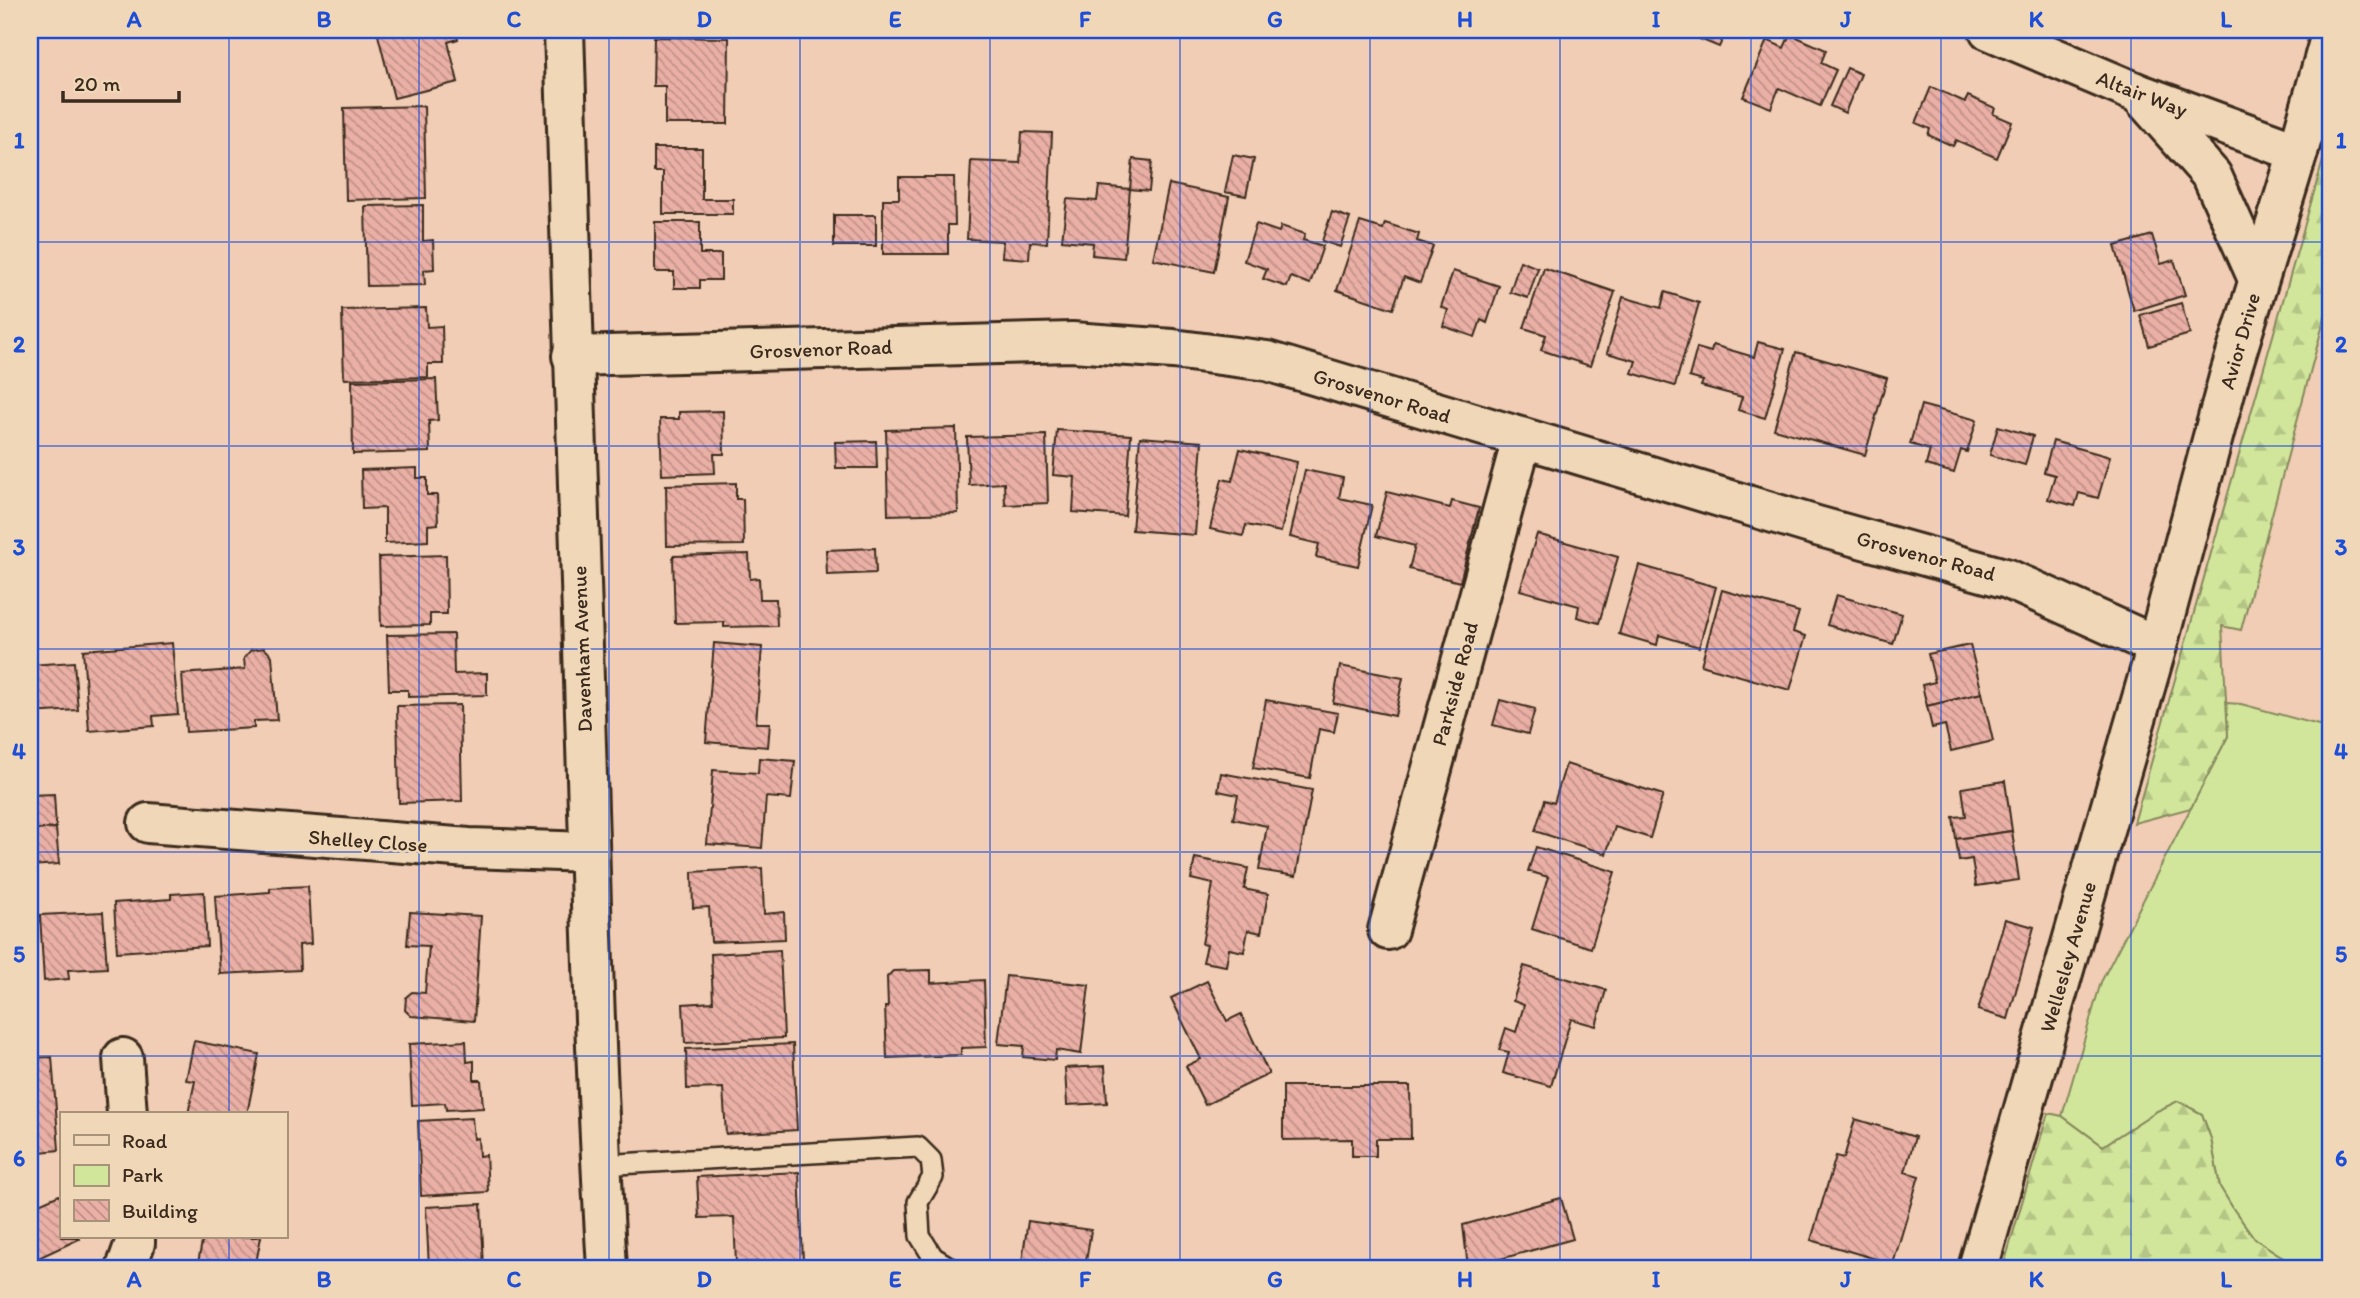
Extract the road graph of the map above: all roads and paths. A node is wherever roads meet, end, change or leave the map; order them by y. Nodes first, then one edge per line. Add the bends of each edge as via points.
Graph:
1 (564, 30) edge
2 (1989, 30) edge
3 (2330, 38) edge
4 (2140, 94) junction
5 (2298, 152) junction
6 (2258, 279) junction
7 (572, 356) junction
8 (1522, 439) junction
9 (2157, 646) junction
10 (148, 823) dead end
11 (589, 852) junction
12 (1388, 930) dead end
13 (123, 1058) dead end
14 (127, 1112) edge
15 (601, 1165) junction
16 (135, 1238) edge
17 (946, 1265) dead end
18 (126, 1268) edge
19 (607, 1268) edge
20 (1978, 1268) edge

1 - 7 street, Davenham Avenue
2 - 4 street, Altair Way
3 - 5 street, Avior Drive
4 - 5 street, Altair Way
4 - 6 street via 2212,176
5 - 6 street, Avior Drive
6 - 9 street, Avior Drive
7 - 8 street, Grosvenor Road via 1072,342 1172,349 1266,361
7 - 11 street, Davenham Avenue
8 - 9 street, Grosvenor Road via 2008,579
8 - 12 street, Parkside Road
9 - 20 street, Wellesley Avenue
10 - 11 street, Shelley Close via 456,848
11 - 15 street, Davenham Avenue
13 - 14 street
15 - 17 lane via 918,1147 931,1160 933,1177 918,1202 920,1236 933,1257
15 - 19 street, Davenham Avenue
16 - 18 street

